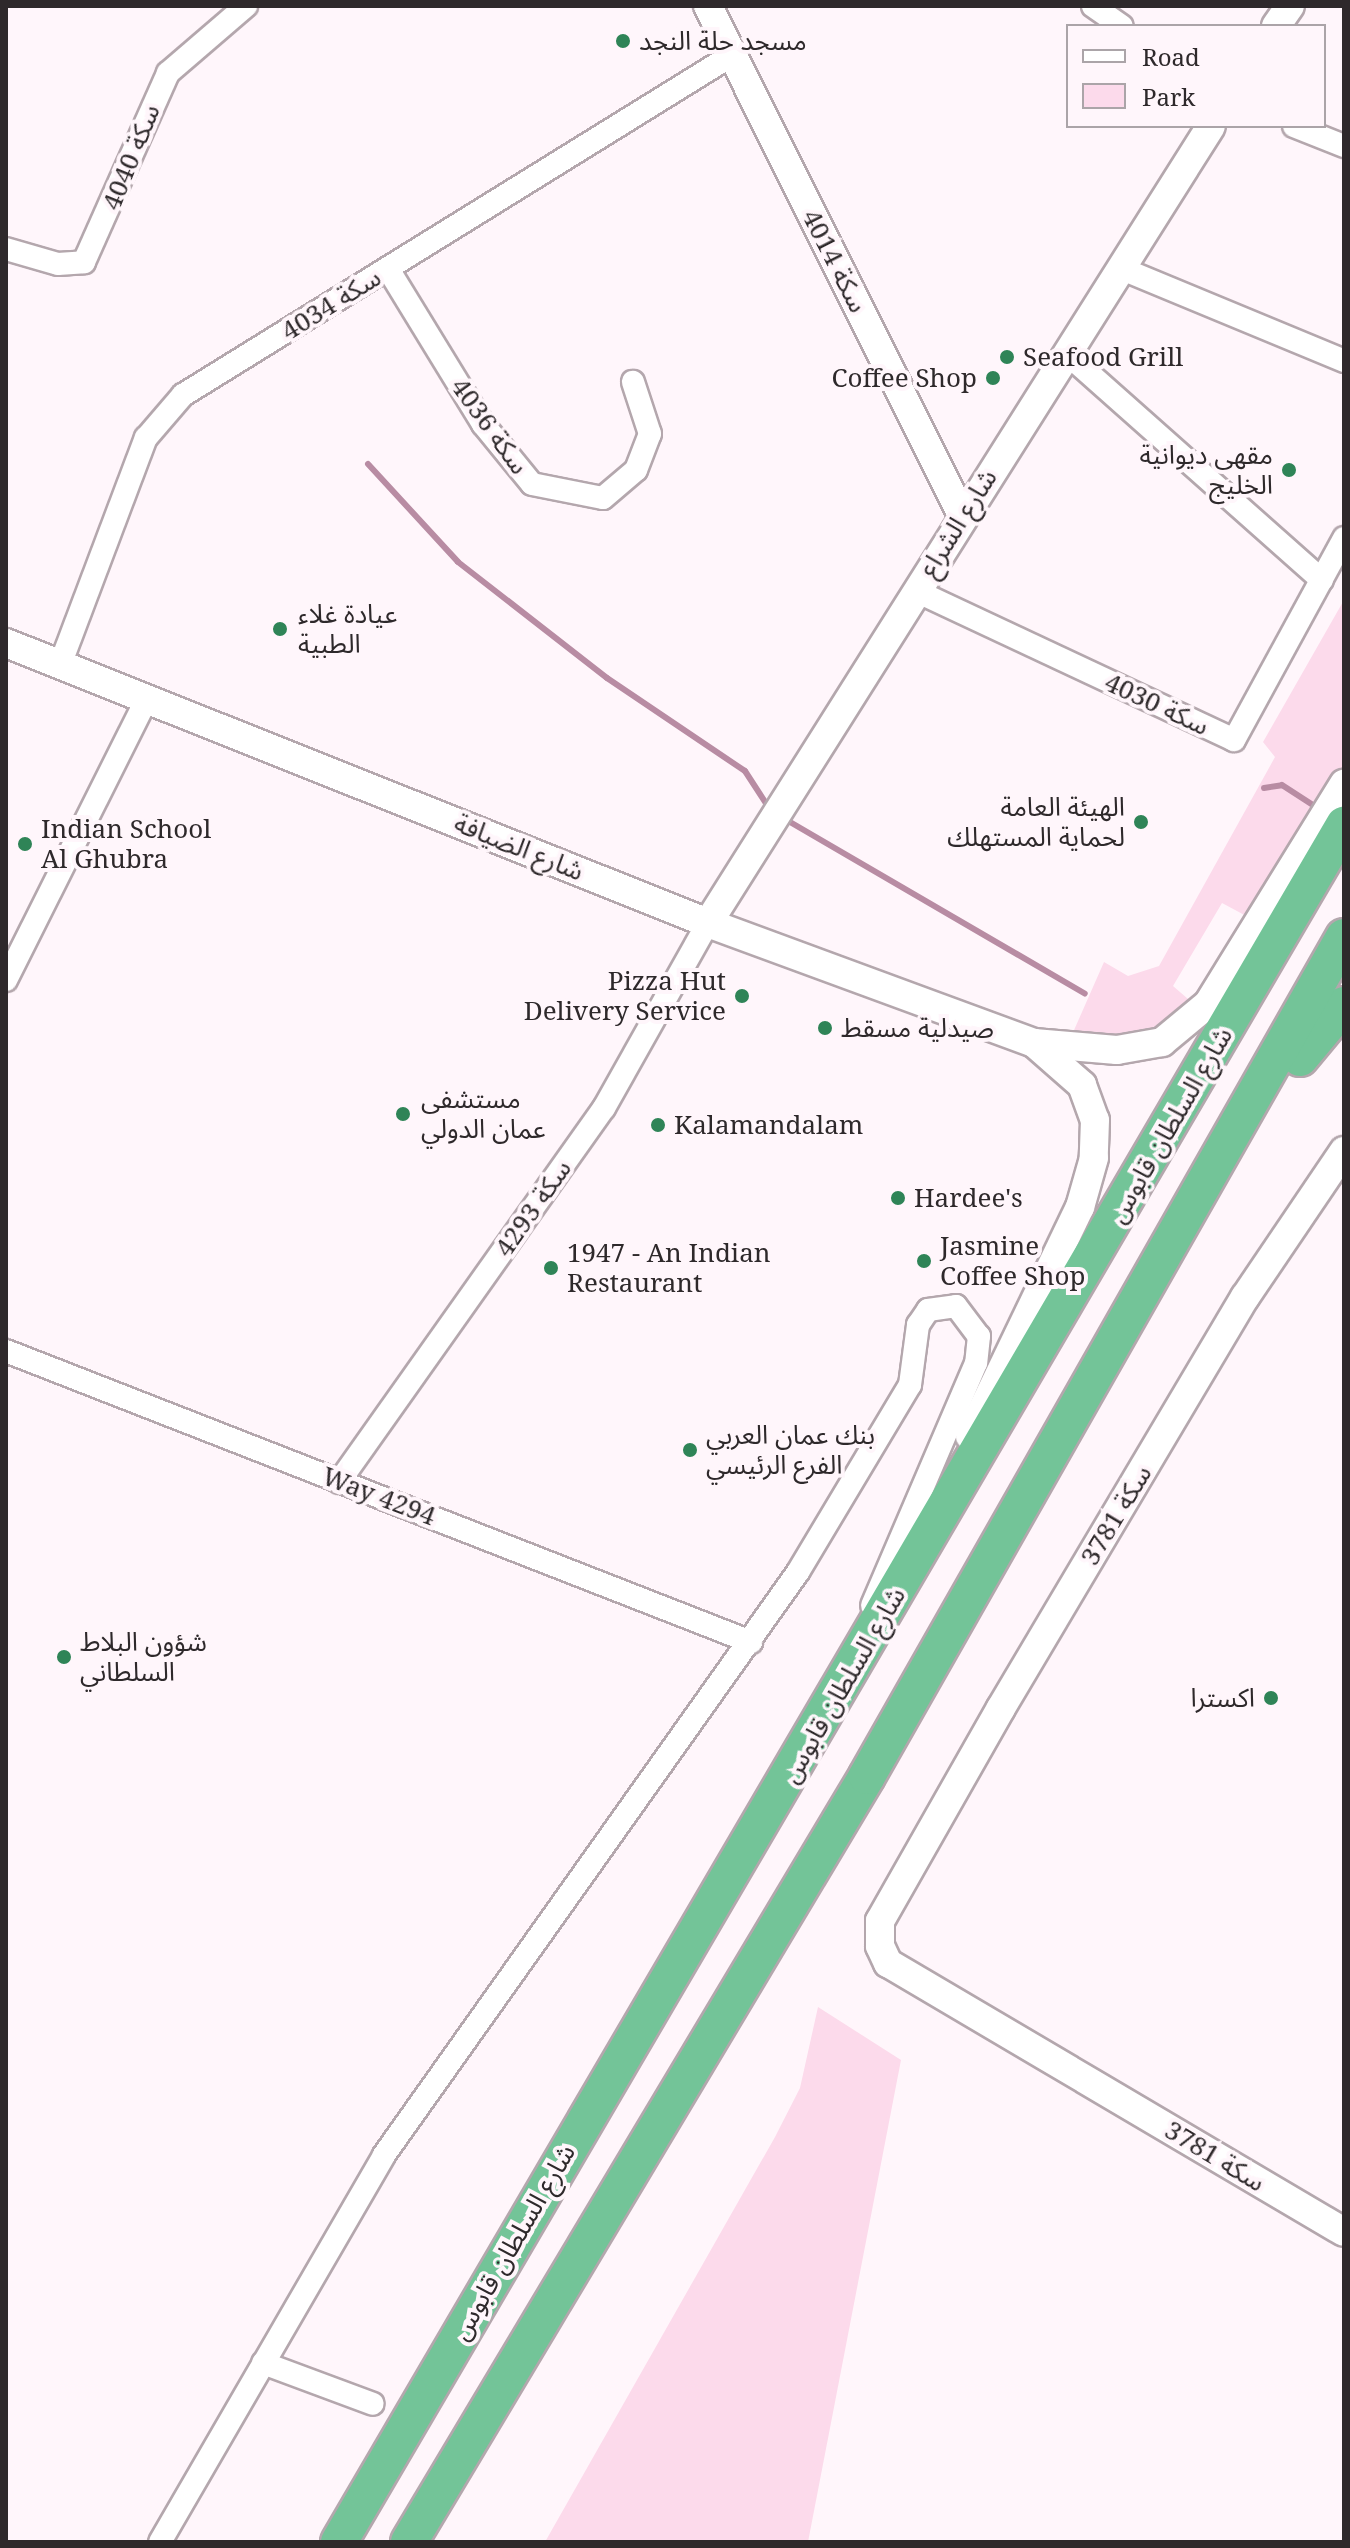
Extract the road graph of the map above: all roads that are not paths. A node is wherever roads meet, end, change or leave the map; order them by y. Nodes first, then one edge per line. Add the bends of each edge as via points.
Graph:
1 (246, 6) edge
2 (708, 6) edge
3 (1093, 6) edge
4 (1290, 6) edge
5 (1119, 24) edge
6 (1277, 24) edge
7 (732, 55) junction
8 (1210, 128) edge
9 (1299, 128) edge
10 (1344, 146) edge
11 (6, 249) edge
12 (1120, 268) junction
13 (388, 269) junction
14 (1066, 353) junction
15 (1344, 361) edge
16 (633, 382) dead end
17 (962, 515) junction
18 (1344, 538) edge
19 (1322, 580) junction
20 (916, 591) junction
21 (6, 643) edge
22 (60, 665) junction
23 (147, 699) junction
24 (1344, 784) edge
25 (1344, 825) edge
26 (708, 923) junction
27 (1344, 937) edge
28 (6, 980) edge
29 (1344, 1005) edge
30 (1034, 1043) junction
31 (1344, 1151) edge
32 (1174, 1246) junction
33 (6, 1351) edge
34 (339, 1482) junction
35 (907, 1576) junction
36 (751, 1642) junction
37 (839, 1693) junction
38 (1344, 2232) edge
39 (263, 2363) junction
40 (373, 2404) dead end
41 (160, 2542) edge
42 (339, 2542) edge
43 (409, 2542) edge

1 - 11 street, سكة 4040 via 168,73 84,262 58,264
2 - 7 street, سكة 4014
3 - 5 street
4 - 6 street
7 - 13 street, سكة 4034
7 - 17 street, سكة 4014
8 - 12 street, شارع الشراع
9 - 10 street
12 - 14 street, شارع الشراع
12 - 15 street
13 - 16 street, سكة 4036 via 483,424 532,484 603,498 636,470 650,434
13 - 22 street, سكة 4034 via 183,395 161,418 146,438
14 - 17 street, شارع الشراع
14 - 19 street
17 - 20 street, شارع الشراع
18 - 19 street, سكة 4030
19 - 20 street, سكة 4030 via 1234,740
20 - 26 street, شارع الشراع
21 - 22 street, شارع الضيافة
22 - 23 street, شارع الضيافة
23 - 26 street, شارع الضيافة
23 - 28 street
24 - 30 street via 1208,1004 1162,1042 1117,1050
25 - 35 highway, شارع السلطان قابوس
26 - 30 street, شارع الضيافة
26 - 34 street, سكة 4293 via 604,1108
27 - 32 highway
29 - 32 highway via 1325,1020
30 - 35 street via 1082,1085 1095,1120 1094,1158 1080,1207
31 - 38 street, سكة 3781 via 1217,1343 903,1888 893,1942 922,1981
32 - 43 highway
33 - 34 street, Way 4294
34 - 36 street, Way 4294
35 - 37 highway, شارع السلطان قابوس
36 - 37 street via 910,1385 918,1325 928,1310 956,1306 979,1336 976,1363 916,1488
36 - 39 street via 384,2155
37 - 42 highway, شارع السلطان قابوس
39 - 40 street
39 - 41 street

